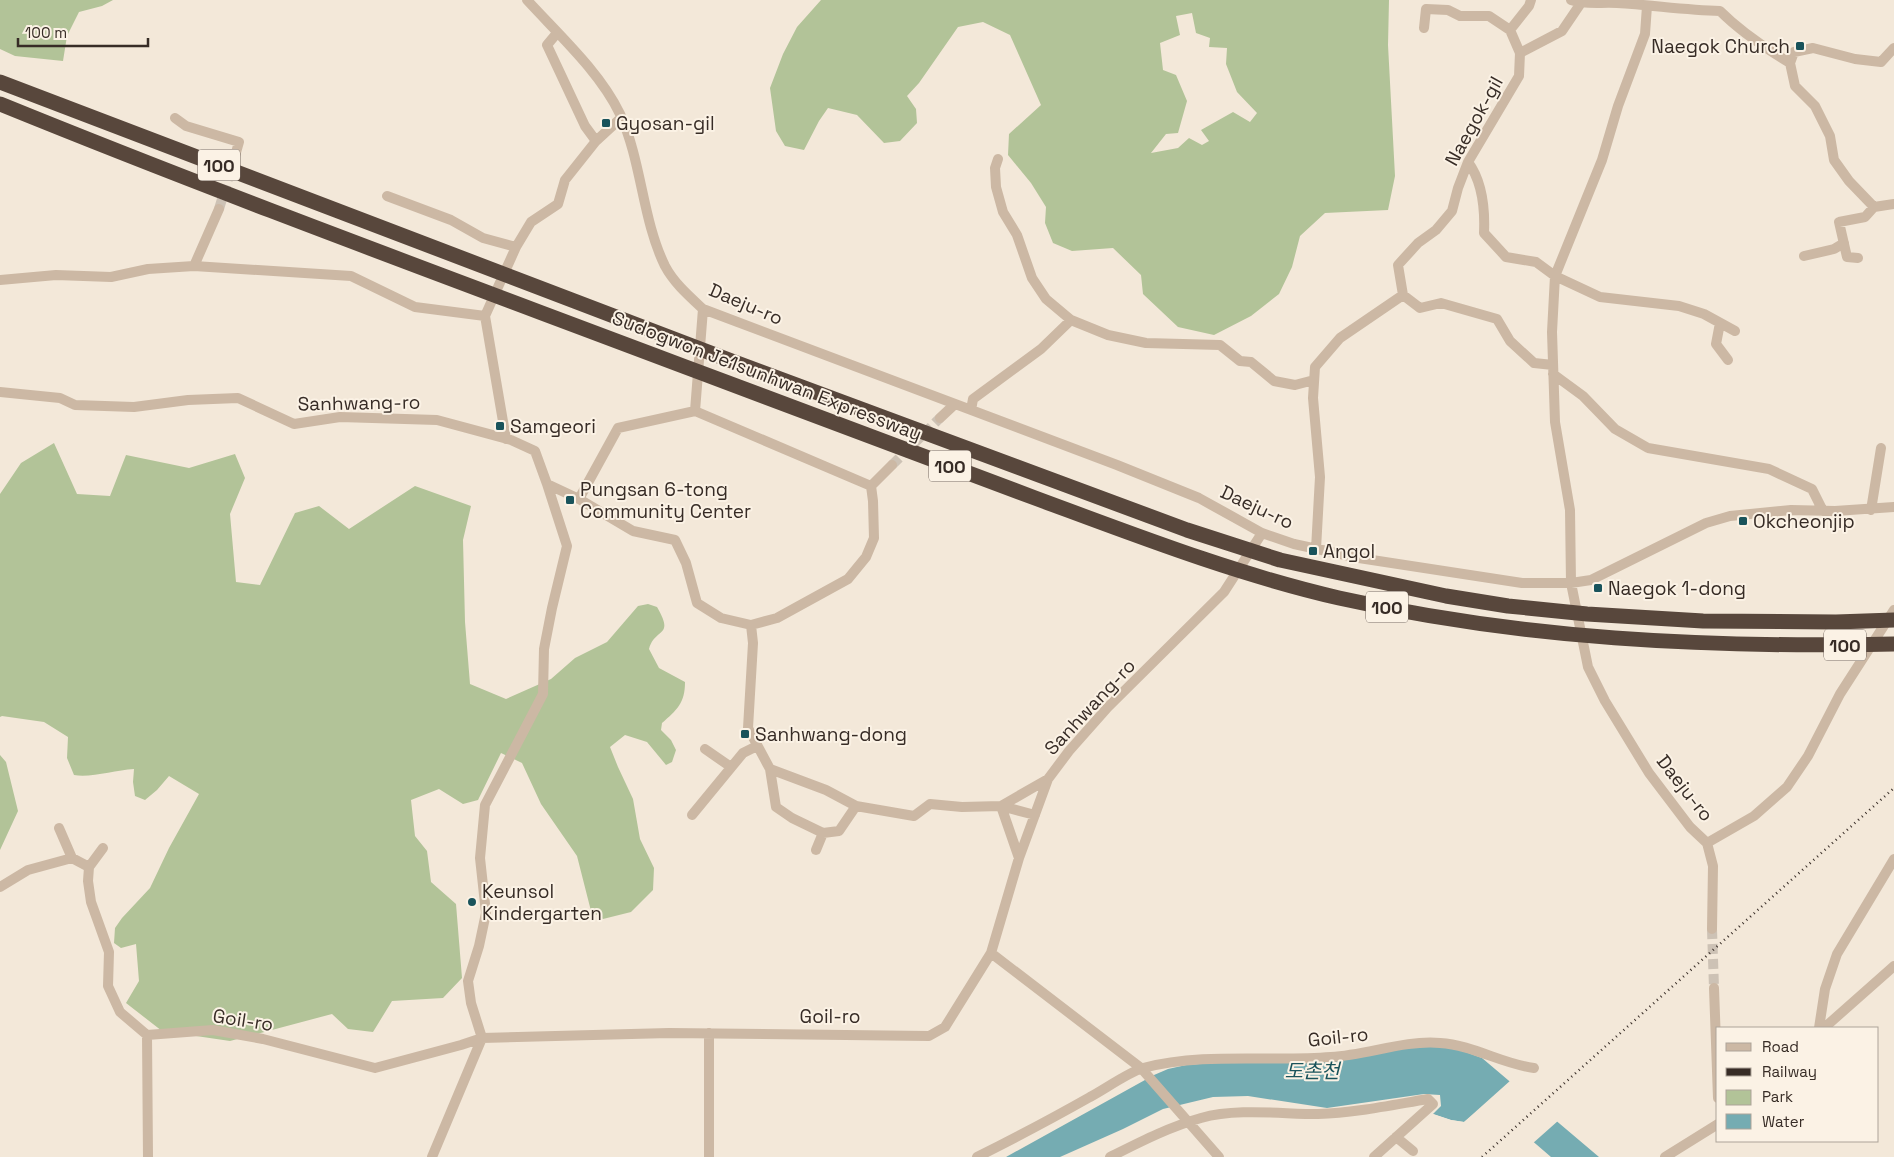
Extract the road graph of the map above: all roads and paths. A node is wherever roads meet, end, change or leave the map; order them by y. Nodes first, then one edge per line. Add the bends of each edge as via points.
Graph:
1 (527, 0) edge
2 (1531, 0) edge
3 (1576, 2) edge
4 (1647, 6) junction
5 (1424, 28) dead end
6 (1510, 30) junction
7 (557, 33) junction
8 (1894, 48) edge
9 (1520, 53) junction
10 (1790, 63) junction
11 (0, 82) edge
12 (0, 104) edge
13 (175, 118) dead end
14 (621, 118) junction
15 (596, 141) junction
16 (235, 156) tunnel mouth
17 (998, 159) dead end
18 (1468, 162) junction
19 (387, 196) dead end
20 (1894, 204) edge
21 (1874, 207) junction
22 (219, 209) tunnel mouth
23 (1844, 242) junction
24 (516, 247) junction
25 (1804, 256) dead end
26 (1858, 258) dead end
27 (194, 266) junction
28 (1554, 276) junction
29 (0, 280) edge
30 (1403, 295) junction
31 (703, 309) junction
32 (485, 316) junction
33 (1070, 320) junction
34 (1720, 323) junction
35 (1734, 331) dead end
36 (1728, 360) dead end
37 (1553, 370) junction
38 (1314, 380) junction
39 (0, 392) edge
40 (955, 404) junction
41 (695, 410) junction
42 (971, 410) junction
43 (940, 418) tunnel mouth
44 (506, 438) junction
45 (1881, 448) dead end
46 (892, 465) tunnel mouth
47 (547, 484) junction
48 (871, 486) junction
49 (579, 499) junction
50 (1894, 507) edge
51 (1871, 510) junction
52 (1823, 511) junction
53 (1262, 533) junction
54 (1316, 549) junction
55 (1571, 583) junction
56 (1894, 610) edge
57 (1894, 620) edge
58 (751, 625) junction
59 (1894, 644) edge
60 (758, 746) junction
61 (705, 750) dead end
62 (731, 767) junction
63 (770, 768) junction
64 (1048, 779) junction
65 (856, 806) junction
66 (1001, 806) junction
67 (692, 815) dead end
68 (1035, 816) junction
69 (59, 828) dead end
70 (823, 833) junction
71 (1707, 843) junction
72 (104, 848) dead end
73 (816, 850) dead end
74 (72, 858) junction
75 (1019, 858) junction
76 (1894, 859) edge
77 (89, 867) junction
78 (0, 887) edge
79 (1712, 929) tunnel mouth
80 (991, 952) junction
81 (1894, 966) edge
82 (1714, 988) tunnel mouth
83 (1818, 1027) edge
84 (1825, 1027) edge
85 (708, 1033) junction
86 (147, 1035) junction
87 (482, 1038) junction
88 (1716, 1043) edge
89 (1534, 1068) dead end
90 (1142, 1069) junction
91 (1188, 1121) junction
92 (1716, 1125) edge
93 (1396, 1137) junction
94 (1413, 1151) dead end
95 (148, 1157) edge
96 (432, 1157) edge
97 (709, 1157) edge
98 (977, 1157) edge
99 (1110, 1157) edge
100 (1219, 1157) edge
101 (1374, 1157) edge
102 (1665, 1157) edge

1 - 7 street, Daeju-ro
2 - 6 street
3 - 4 street
3 - 9 street via 1562,31
4 - 10 street via 1720,11 1764,47
4 - 28 street via 1645,34 1602,160
5 - 6 street via 1426,9 1448,10 1460,16 1489,16
6 - 9 street
7 - 14 street, Daeju-ro via 602,84
7 - 15 street via 547,45 585,126
8 - 10 street via 1881,62 1813,48 1794,52
9 - 18 street, Naegok-gil via 1518,76
10 - 21 street via 1795,86 1815,106 1830,136 1834,160
11 - 57 highway, Sudogwon Je1sunhwan Expressway / 100 via 729,360 1187,530 1280,560 1508,606 1587,614 1703,621
12 - 59 highway, Sudogwon Je1sunhwan Expressway / 100 via 431,271 1179,552 1269,580 1338,598 1442,618 1600,638 1796,646
13 - 16 street via 186,126 239,142
14 - 15 street
14 - 31 street, Daeju-ro via 630,138 666,268
15 - 24 street via 565,180 558,204 531,222
17 - 33 street via 996,187 1003,212 1017,235 1032,278 1046,299
18 - 28 street via 1476,173 1485,216 1484,233 1506,257 1536,262
18 - 30 street, Naegok-gil via 1452,211 1398,265
19 - 24 street via 451,220 482,238
20 - 21 street
21 - 23 street via 1865,217 1839,222
22 - 27 street
23 - 25 street via 1834,249
23 - 26 street via 1847,257
24 - 32 street
27 - 29 street via 148,269 111,277 56,274
27 - 32 street via 351,276 415,307
28 - 34 street via 1600,297 1679,306
28 - 37 street
30 - 37 street via 1420,308 1441,303 1497,319 1510,341 1534,363
30 - 38 street via 1340,338 1315,367
31 - 40 street, Daeju-ro
31 - 41 street
32 - 44 street
33 - 38 street via 1108,335 1146,344 1220,345 1240,361 1251,362 1274,381 1295,385
33 - 42 street via 1041,349 974,399
34 - 35 street
34 - 36 street via 1716,344
37 - 52 street via 1616,429 1648,448 1769,469 1812,489
37 - 55 street via 1555,422 1570,510
38 - 54 street via 1320,477
39 - 44 street, Sanhwang-ro via 60,398 75,405 134,406 238,398 294,424 340,417 437,420
40 - 42 street, Daeju-ro
40 - 43 street
41 - 48 street
41 - 49 street via 618,428
42 - 53 street, Daeju-ro via 1199,498
44 - 47 street, Sanhwang-ro via 535,451
45 - 51 street
46 - 48 street
47 - 49 street
47 - 87 street, Sanhwang-ro via 567,546 544,649 543,694 485,805 480,858 486,913 468,981
48 - 58 street via 874,538 866,557 848,579 777,618
49 - 58 street via 633,531 675,540 686,562 697,603 721,618
50 - 51 street, Daeju-ro
51 - 52 street, Daeju-ro
52 - 55 street, Daeju-ro via 1791,510 1730,516 1706,523 1591,580
53 - 54 street, Daeju-ro
53 - 64 street, Sanhwang-ro via 1224,592 1108,707
54 - 55 street, Daeju-ro via 1522,583
55 - 71 street, Daeju-ro via 1588,667 1605,702 1649,773
56 - 71 street, Daeju-ro via 1840,694 1808,756 1787,787 1754,816
58 - 60 street via 753,644 748,728
60 - 62 street via 743,753
60 - 63 street
61 - 62 street
62 - 67 street
63 - 65 street via 826,790
63 - 70 street via 776,807
64 - 66 street
64 - 68 street, Sanhwang-ro
65 - 66 street via 914,816 930,804
65 - 70 street via 839,831
66 - 68 street
66 - 75 street
68 - 75 street, Goil-ro
69 - 74 street
70 - 73 street
71 - 79 street via 1713,866
72 - 77 street
74 - 77 street
74 - 78 street via 28,870
75 - 80 street, Goil-ro
76 - 83 street via 1837,954 1825,989
77 - 86 street via 90,902 109,952 108,986 120,1012
80 - 85 street, Goil-ro via 945,1026 929,1036
80 - 90 street
81 - 84 street
82 - 88 street
85 - 87 street, Goil-ro
85 - 97 street
86 - 87 street, Goil-ro via 213,1030 375,1068
86 - 95 street
87 - 96 street
89 - 90 street, Goil-ro via 1476,1050 1429,1043 1401,1045 1350,1056 1191,1059
90 - 91 street
90 - 98 street, Goil-ro
91 - 93 street via 1227,1113 1322,1114 1428,1098 1433,1104
91 - 99 street
91 - 100 street
92 - 102 street
93 - 94 street
93 - 101 street

